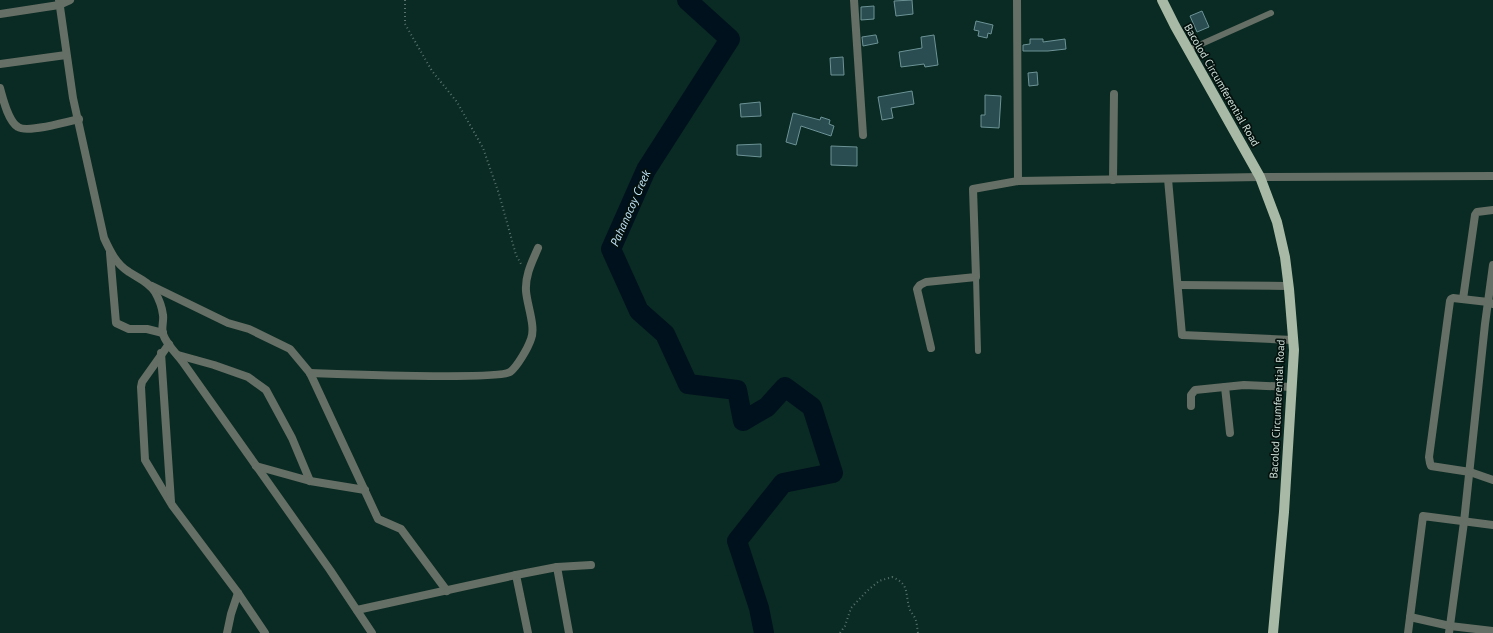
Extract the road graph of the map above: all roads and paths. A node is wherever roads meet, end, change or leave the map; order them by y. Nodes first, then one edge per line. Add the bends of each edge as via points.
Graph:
1 (70, 0) edge
2 (405, 0) edge
3 (854, 0) edge
4 (1017, 0) edge
5 (1162, 0) edge
6 (59, 2) edge
7 (1272, 13) dead end
8 (0, 14) edge
9 (1188, 50) junction
10 (66, 55) junction
11 (0, 64) edge
12 (0, 88) edge
13 (1114, 94) dead end
14 (78, 119) junction
15 (863, 135) dead end
16 (1493, 176) edge
17 (1260, 177) junction
18 (1168, 179) junction
19 (1113, 180) junction
20 (1018, 181) junction
21 (1493, 210) edge
22 (538, 248) dead end
23 (110, 252) junction
24 (1493, 265) edge
25 (527, 275) junction
26 (976, 277) junction
27 (150, 285) junction
28 (1178, 285) junction
29 (1288, 286) junction
30 (1464, 299) junction
31 (1490, 303) edge
32 (163, 333) junction
33 (1293, 340) junction
34 (169, 344) junction
35 (931, 348) dead end
36 (978, 351) dead end
37 (161, 353) junction
38 (178, 355) junction
39 (310, 373) junction
40 (1225, 387) junction
41 (1292, 387) junction
42 (1191, 406) dead end
43 (1230, 433) dead end
44 (256, 466) junction
45 (1470, 472) junction
46 (1493, 480) edge
47 (310, 481) junction
48 (364, 490) junction
49 (172, 504) junction
50 (1464, 522) junction
51 (1493, 525) edge
52 (591, 565) dead end
53 (557, 567) junction
54 (516, 575) junction
55 (447, 591) junction
56 (238, 593) junction
57 (357, 610) junction
58 (1410, 618) junction
59 (1449, 630) edge
60 (1493, 631) edge
61 (227, 633) edge
62 (265, 633) edge
63 (372, 633) edge
64 (528, 633) edge
65 (569, 633) edge
66 (840, 633) edge
67 (918, 633) edge
68 (1273, 633) edge
69 (1408, 633) edge

1 - 6 street
2 - 25 path via 405,24 432,71 457,102 483,148 516,255
3 - 15 street
4 - 20 street
5 - 9 main road, Bacolod Circumferential Road
6 - 8 street
6 - 10 street
7 - 9 lane
9 - 17 main road, Bacolod Circumferential Road
10 - 11 street
10 - 14 street
12 - 14 street via 9,116 17,127 27,129
13 - 19 street
14 - 23 street via 104,238
16 - 17 street
17 - 18 street
17 - 29 main road, Bacolod Circumferential Road via 1277,222
18 - 19 street
18 - 28 street
19 - 20 street
20 - 26 street via 973,189
21 - 30 street via 1480,210 1475,215
22 - 25 street
23 - 27 street via 128,272
23 - 32 street via 116,323 129,329 147,329
24 - 31 street
25 - 39 street via 526,290 532,338 516,366 504,375
26 - 35 street via 926,282 917,289
26 - 36 lane
27 - 32 street via 160,301
27 - 39 street via 228,323 249,329 290,349
28 - 29 street
28 - 33 street via 1182,335
29 - 33 main road, Bacolod Circumferential Road
30 - 31 street
30 - 45 street via 1454,298 1450,302 1430,463 1435,467
31 - 45 street
32 - 34 street
33 - 41 main road, Bacolod Circumferential Road
34 - 37 street
34 - 38 street
37 - 49 street
37 - 49 street via 145,376 141,387 145,460
38 - 44 street
38 - 47 street via 248,377 266,390 292,438
39 - 48 street
40 - 41 street
40 - 42 street via 1195,390 1191,395
40 - 43 street
41 - 68 main road, Bacolod Circumferential Road
44 - 47 street
44 - 57 street
45 - 46 street
45 - 50 street
47 - 48 street
48 - 55 street via 378,519 401,529
49 - 56 street
50 - 51 street
50 - 58 street via 1424,516
50 - 59 street
52 - 53 street
53 - 54 street
53 - 65 street
54 - 55 street
54 - 64 street
55 - 57 street
56 - 61 street
56 - 62 street
57 - 63 street
58 - 59 street
58 - 69 street
59 - 60 street
66 - 67 path via 851,608 879,581 892,577 900,580 907,590 908,606

